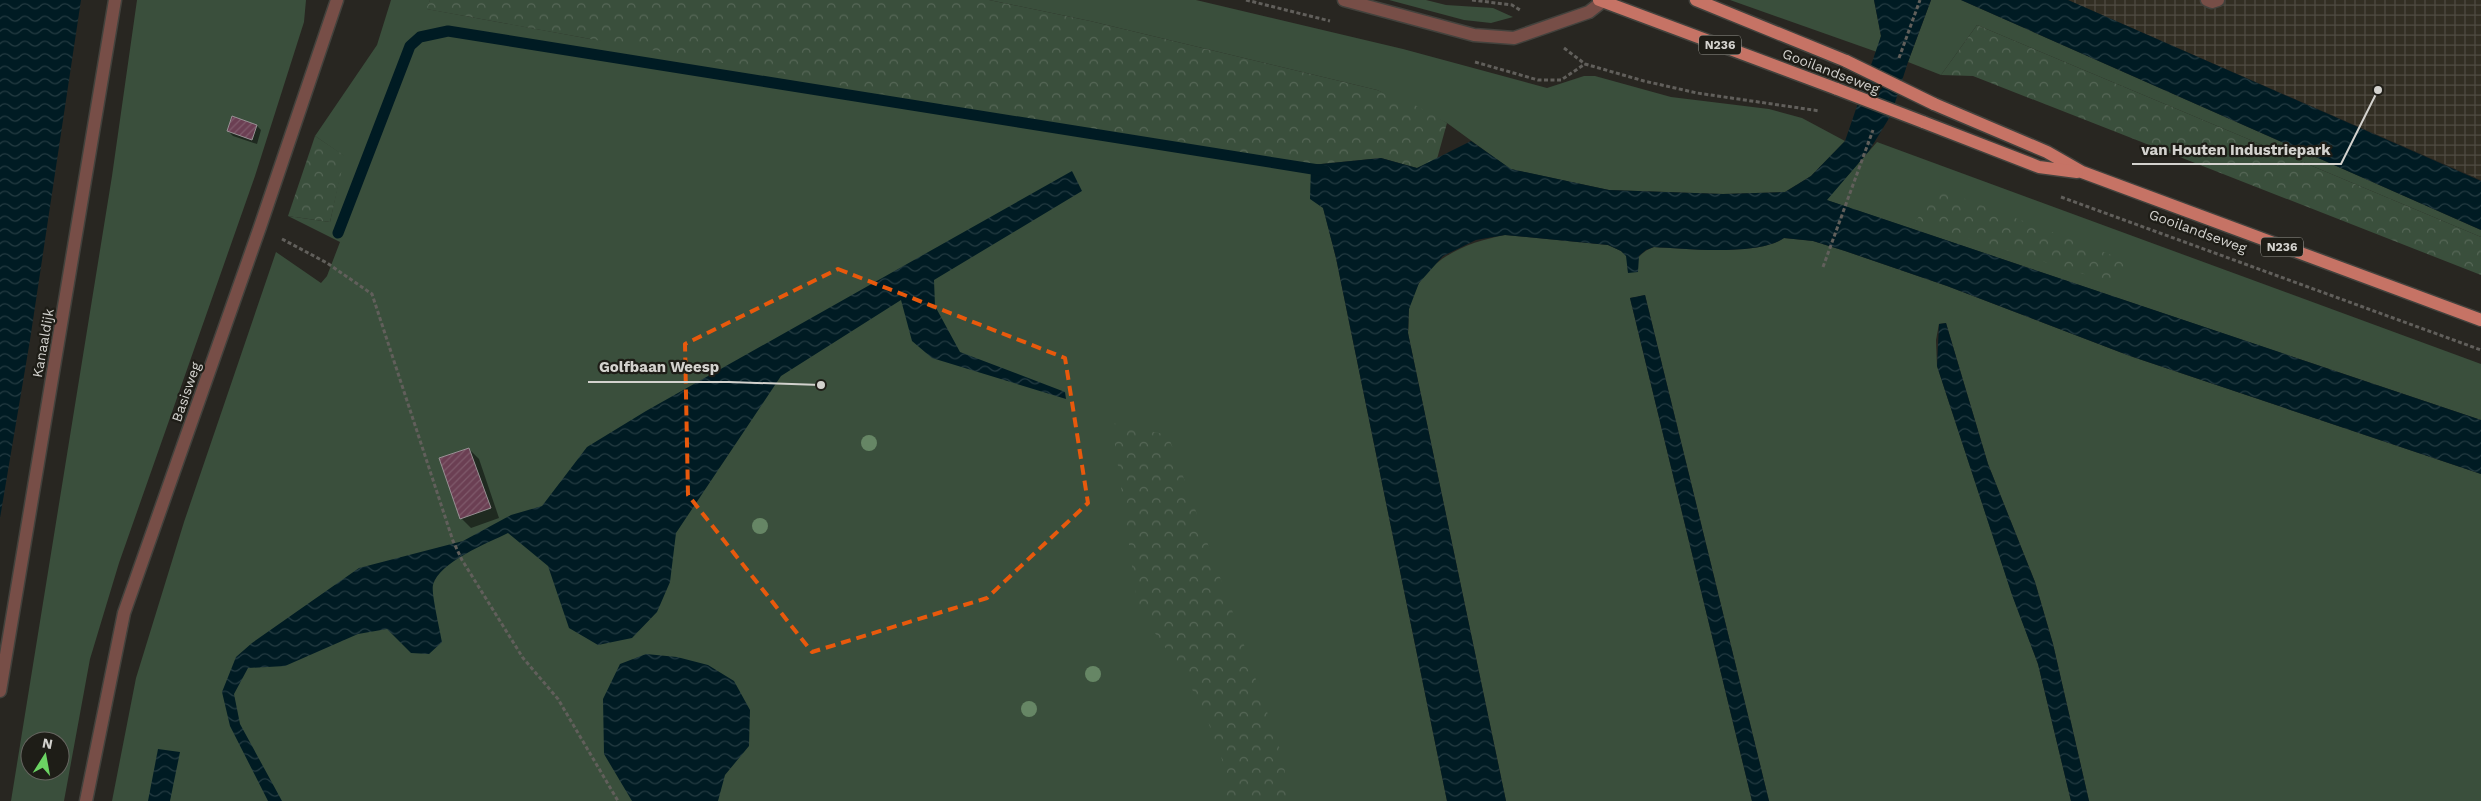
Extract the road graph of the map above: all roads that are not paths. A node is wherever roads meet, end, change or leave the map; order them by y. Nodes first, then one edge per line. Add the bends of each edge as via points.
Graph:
1 (115, 0) edge
2 (337, 0) edge
3 (1344, 0) edge
4 (1696, 0) edge
5 (2207, 0) edge
6 (2218, 0) edge
7 (1601, 1) edge
8 (2082, 172) junction
9 (2481, 320) edge
10 (0, 691) edge
11 (86, 801) edge

1 - 10 street, Kanaaldijk
2 - 11 street, Basisweg via 124,613
3 - 7 street via 1474,35 1514,38 1588,12
4 - 8 main road, Gooilandseweg / N236, bridge via 1846,61 1934,104 2047,152
5 - 6 street
7 - 8 main road, Gooilandseweg / N236, bridge via 2039,167
8 - 9 main road, Gooilandseweg / N236

